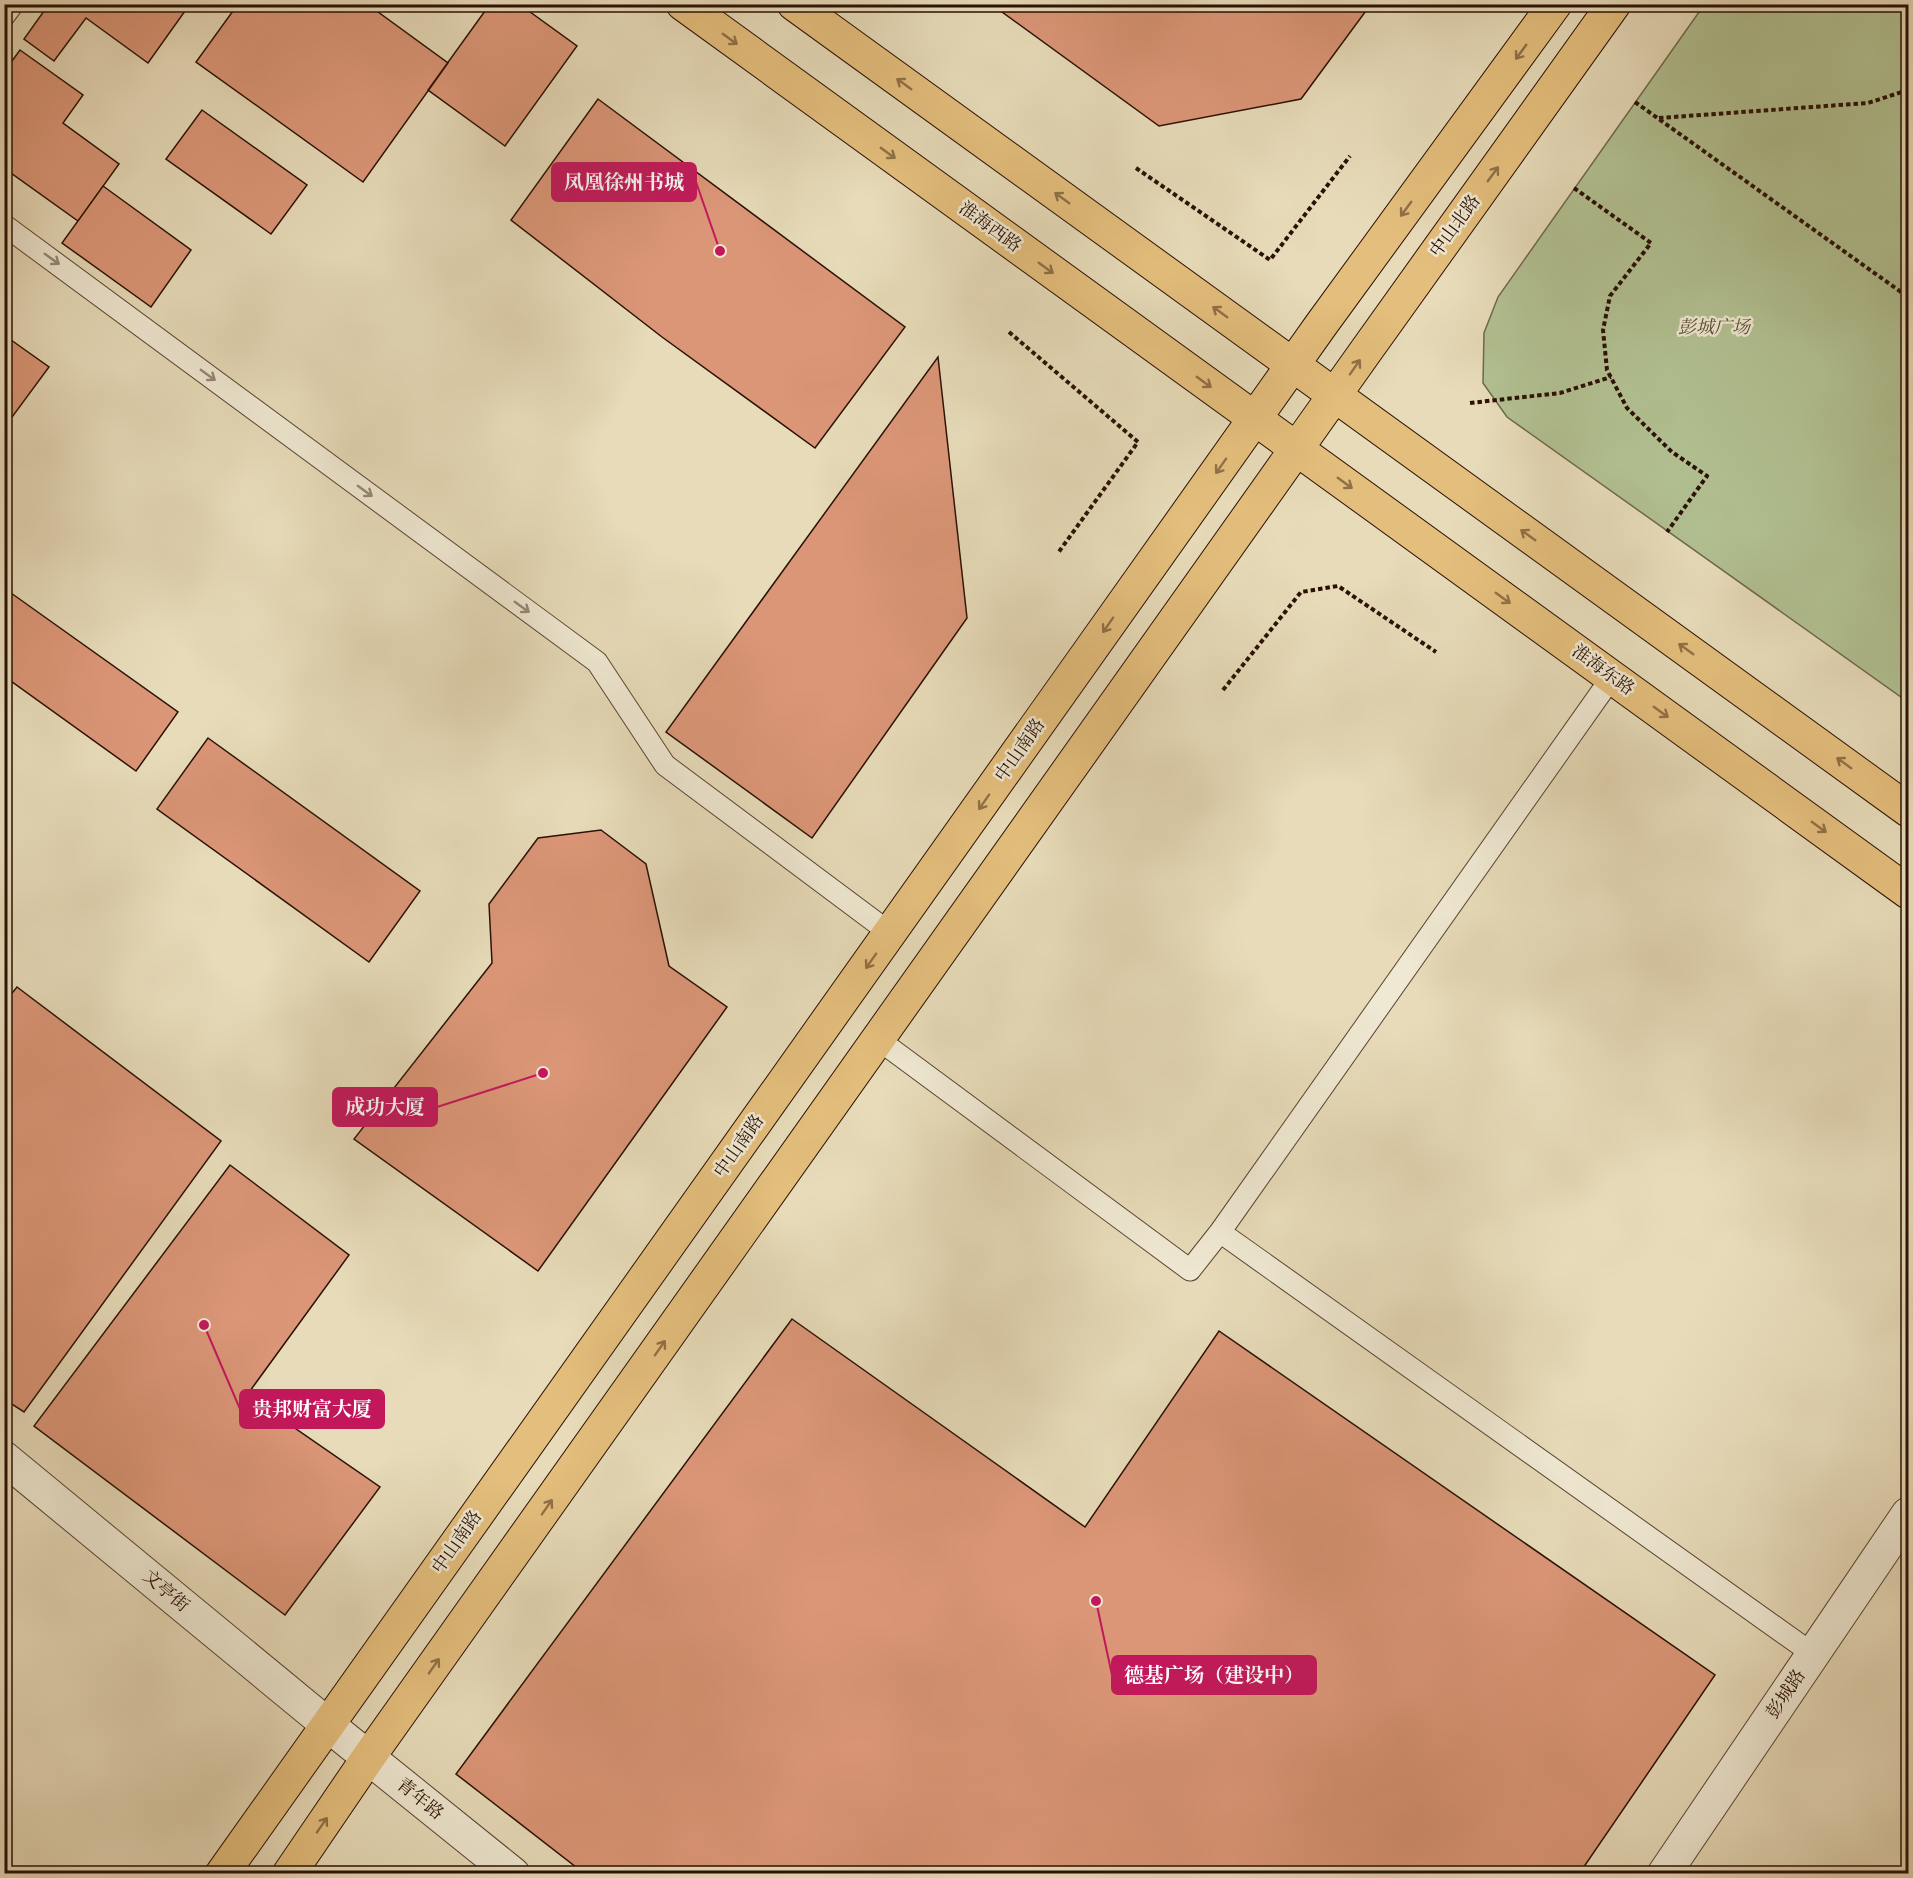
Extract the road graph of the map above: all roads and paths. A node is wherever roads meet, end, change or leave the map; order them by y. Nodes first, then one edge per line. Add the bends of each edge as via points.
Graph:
1 (13, 4) edge
2 (683, 4) edge
3 (794, 4) edge
4 (1556, 4) edge
5 (1614, 4) edge
6 (4, 16) edge
7 (1908, 90) edge
8 (1635, 102) dead end
9 (1659, 118) junction
10 (1350, 156) dead end
11 (1136, 168) dead end
12 (1574, 188) dead end
13 (4, 225) edge
14 (1908, 297) edge
15 (1009, 332) dead end
16 (1293, 365) junction
17 (1611, 377) junction
18 (1335, 395) junction
19 (1470, 403) dead end
20 (1255, 418) junction
21 (1298, 449) junction
22 (1667, 532) dead end
23 (1058, 553) dead end
24 (1436, 652) dead end
25 (1612, 677) junction
26 (1223, 690) dead end
27 (1908, 810) edge
28 (1908, 892) edge
29 (890, 933) junction
30 (879, 1040) junction
31 (1220, 1232) junction
32 (4, 1458) edge
33 (1905, 1526) edge
34 (1814, 1654) junction
35 (328, 1725) junction
36 (368, 1758) junction
37 (222, 1874) edge
38 (289, 1874) edge
39 (513, 1874) edge
40 (1664, 1874) edge

1 - 6 lane
2 -> 20 main road, 淮海西路
16 -> 3 main road
4 -> 16 main road
18 -> 5 main road, 中山北路
7 - 9 path via 1868,103
8 - 9 path
9 - 14 path
10 - 11 path via 1270,260
12 - 17 path via 1651,243 1610,296 1603,330 1606,370
13 -> 29 lane via 597,662 665,765
15 - 23 path via 1138,442
16 - 18 main road
16 - 20 main road
17 - 19 path via 1560,393
17 - 22 path via 1627,408 1672,452 1707,476
18 - 21 main road, 中山北路
27 -> 18 main road
20 - 21 main road, 淮海西路
20 -> 29 main road, 中山南路
21 -> 25 main road, 淮海东路
21 - 30 main road
24 - 26 path via 1338,586 1301,591
25 -> 28 main road, 淮海东路
25 - 31 lane
29 -> 35 main road, 中山南路
30 - 31 lane via 1190,1270
36 -> 30 main road
31 - 34 lane
32 - 35 street, 文亭街
33 - 34 street, 彭城路
34 - 40 street, 彭城路
35 - 36 street, 青年路
35 - 37 main road, 中山南路
38 -> 36 main road
36 - 39 street, 青年路

